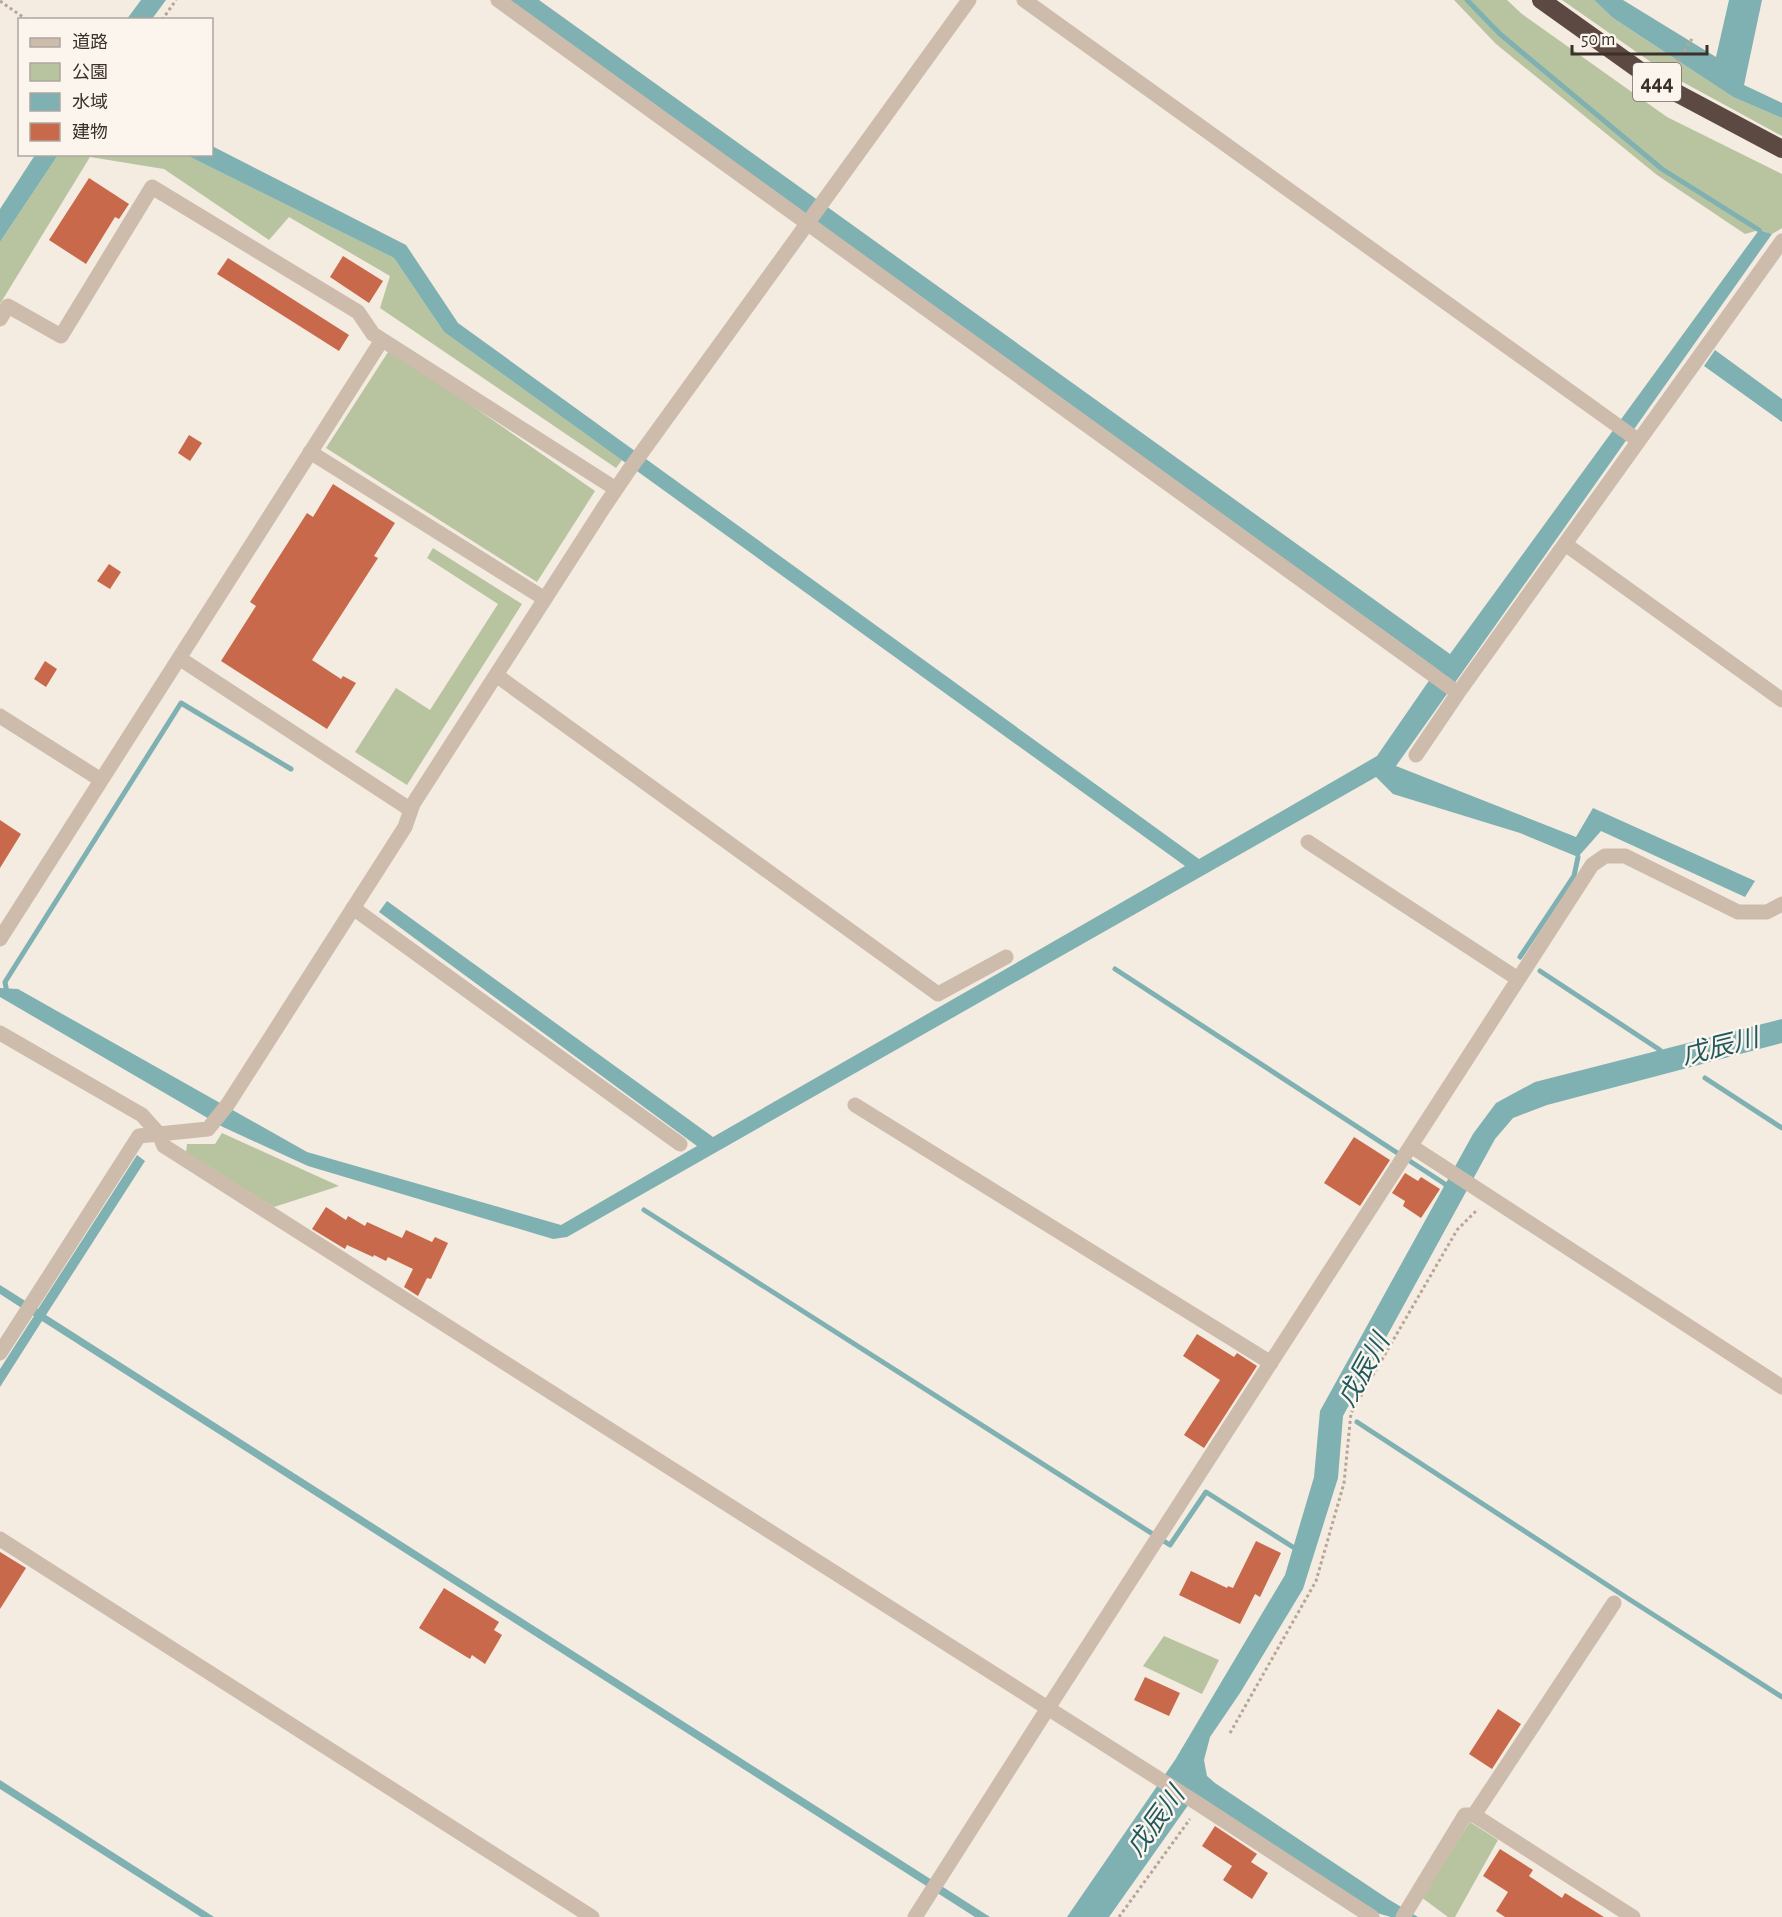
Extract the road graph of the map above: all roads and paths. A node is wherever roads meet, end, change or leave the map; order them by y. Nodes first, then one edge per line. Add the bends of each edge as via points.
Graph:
1 (176, 0) edge
2 (498, 0) edge
3 (969, 0) edge
4 (1024, 0) edge
5 (1541, 0) edge
6 (0, 1) edge
7 (24, 18) edge
8 (163, 18) edge
9 (1692, 39) dead end
10 (1674, 66) dead end
11 (1782, 149) edge
12 (808, 223) junction
13 (1782, 240) edge
14 (0, 319) edge
15 (382, 340) junction
16 (1639, 441) junction
17 (310, 452) junction
18 (616, 489) junction
19 (1565, 544) junction
20 (545, 599) junction
21 (179, 658) junction
22 (496, 675) junction
23 (1458, 693) junction
24 (1782, 700) edge
25 (0, 716) edge
26 (1416, 754) dead end
27 (101, 780) junction
28 (412, 807) junction
29 (1308, 842) dead end
30 (1782, 904) edge
31 (353, 908) junction
32 (0, 939) edge
33 (1006, 957) dead end
34 (1518, 980) junction
35 (0, 1033) edge
36 (855, 1105) dead end
37 (159, 1134) junction
38 (680, 1144) dead end
39 (1406, 1154) junction
40 (1484, 1193) junction
41 (0, 1353) edge
42 (1271, 1363) junction
43 (1782, 1387) edge
44 (0, 1539) edge
45 (1614, 1603) dead end
46 (1048, 1708) junction
47 (1230, 1733) dead end
48 (1200, 1805) junction
49 (1474, 1815) junction
50 (1406, 1910) edge
51 (592, 1917) edge
52 (915, 1917) edge
53 (1119, 1917) edge
54 (1372, 1917) edge
55 (1633, 1917) edge

1 - 8 path
2 - 12 street
3 - 12 street
4 - 16 street
5 - 11 highway, 444 via 1656,82
6 - 7 path
9 - 10 path
12 - 18 street
12 - 23 street
13 - 16 street
14 - 15 street via 8,306 61,336 152,187 358,312
15 - 17 street
15 - 18 street
16 - 19 street
17 - 20 street
17 - 21 street
18 - 20 street
19 - 23 street
19 - 24 street
20 - 22 street
21 - 27 street
21 - 28 street
22 - 28 street
22 - 33 street via 938,994
23 - 26 street
25 - 27 street
27 - 32 street
28 - 31 street via 405,827
29 - 34 street
30 - 34 street via 1767,912 1738,912 1625,856 1605,856 1592,865
31 - 37 street via 228,1104 208,1129
31 - 38 street
34 - 39 street
35 - 37 street via 142,1115
36 - 42 street
37 - 41 street via 139,1137
37 - 46 street via 164,1146
39 - 40 street via 1445,1168
39 - 42 street
40 - 43 street
40 - 47 path via 1457,1230 1351,1413 1344,1483 1316,1581
42 - 46 street
44 - 51 street
45 - 49 street
46 - 48 street
46 - 52 street
48 - 53 path
48 - 54 street
49 - 50 street via 1465,1815
49 - 55 street

